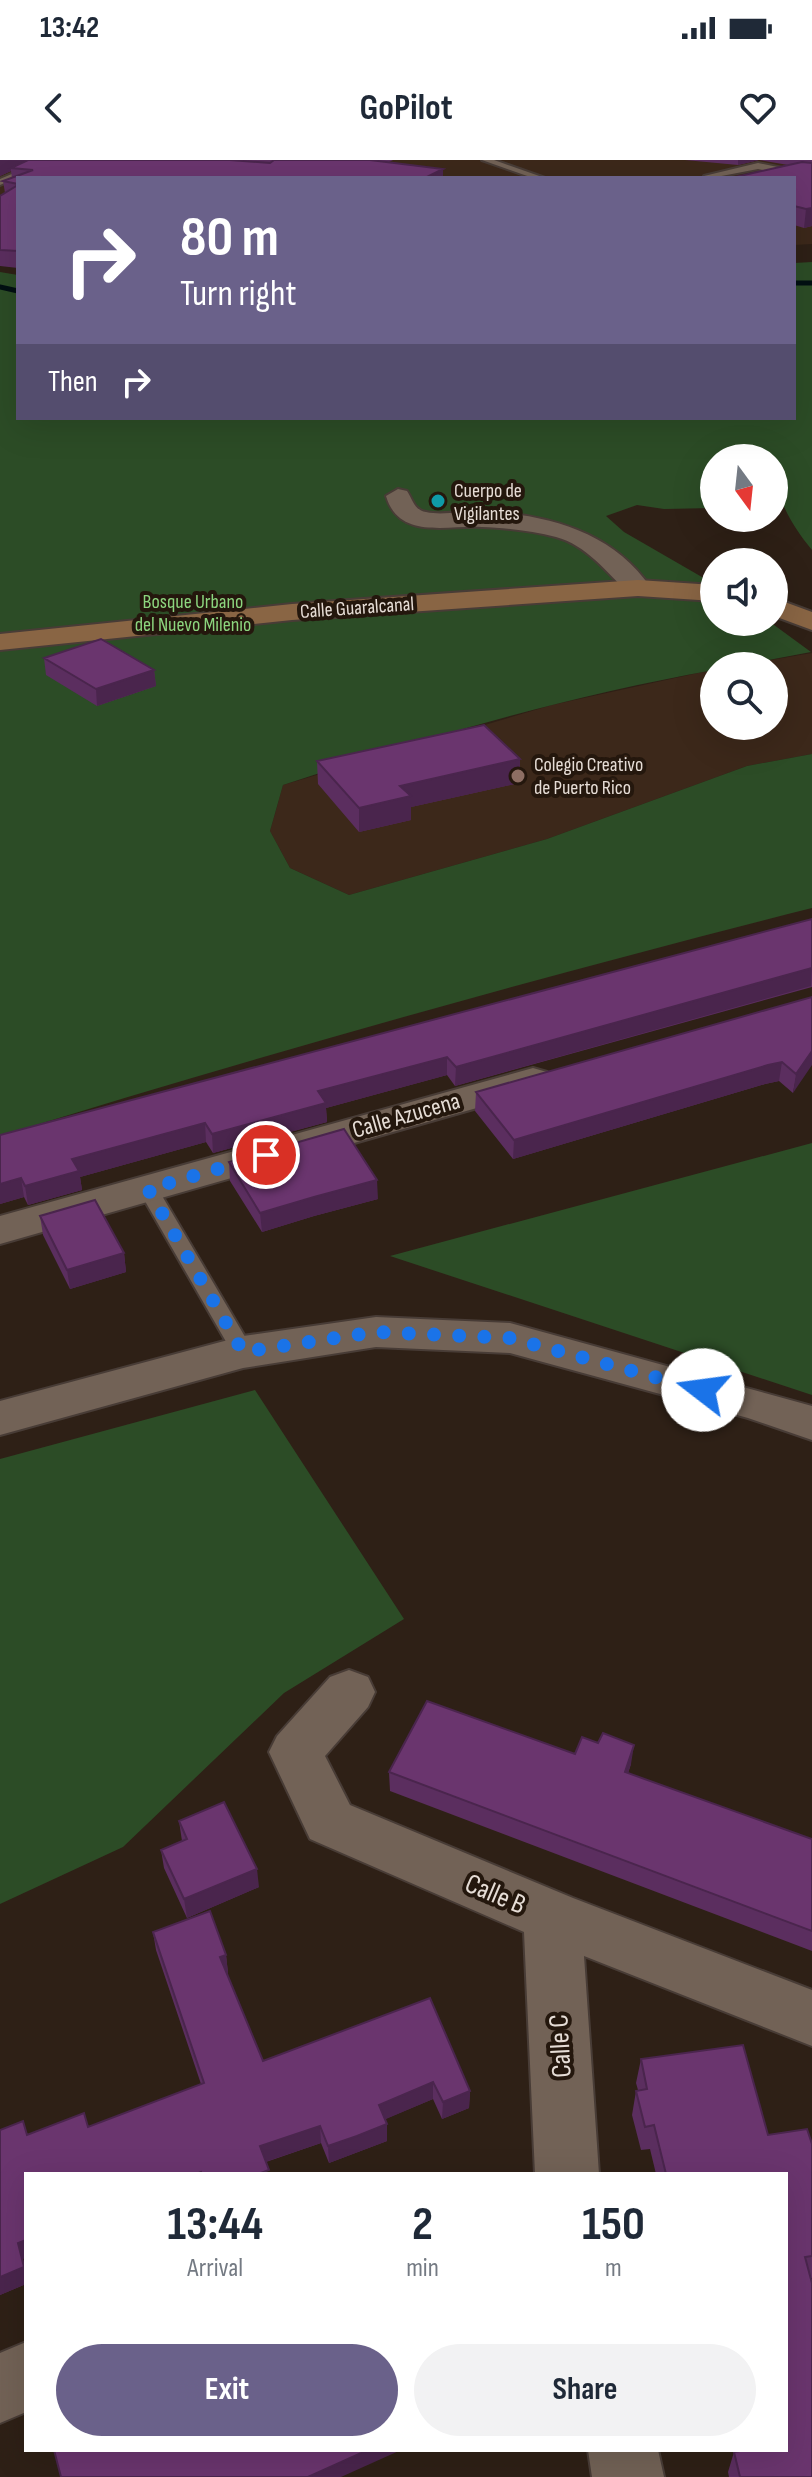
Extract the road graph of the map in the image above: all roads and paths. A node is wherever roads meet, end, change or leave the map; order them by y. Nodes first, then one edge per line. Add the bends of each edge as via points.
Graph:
1 (52, 160) edge
2 (486, 160) edge
3 (535, 176) edge
4 (708, 176) edge
5 (812, 177) edge
6 (0, 182) edge
7 (398, 496) dead end
8 (638, 588) junction
9 (700, 592) edge
10 (788, 612) edge
11 (812, 622) edge
12 (0, 642) edge
13 (560, 1072) edge
14 (148, 1189) junction
15 (0, 1230) edge
16 (243, 1352) junction
17 (0, 1418) edge
18 (812, 1423) edge
19 (349, 1692) dead end
20 (552, 1917) junction
21 (812, 2018) edge
22 (555, 2170) edge
23 (24, 2378) edge
24 (0, 2388) edge
25 (623, 2452) edge
26 (628, 2477) edge

1 - 6 lane
2 - 3 lane
4 - 5 lane via 758,166
7 - 8 street via 402,509 420,520 483,519 564,531 595,546
8 - 9 street, Calle Guaralcanal
8 - 12 street, Calle Guaralcanal via 292,612
10 - 11 street
13 - 14 street, Calle Azucena
14 - 15 street, Calle Azucena
14 - 16 lane
16 - 17 street
16 - 18 street via 376,1332 510,1338
19 - 20 street, Calle B via 296,1752 330,1822
20 - 21 street, Calle B
20 - 22 street, Calle C
23 - 24 street
25 - 26 street

